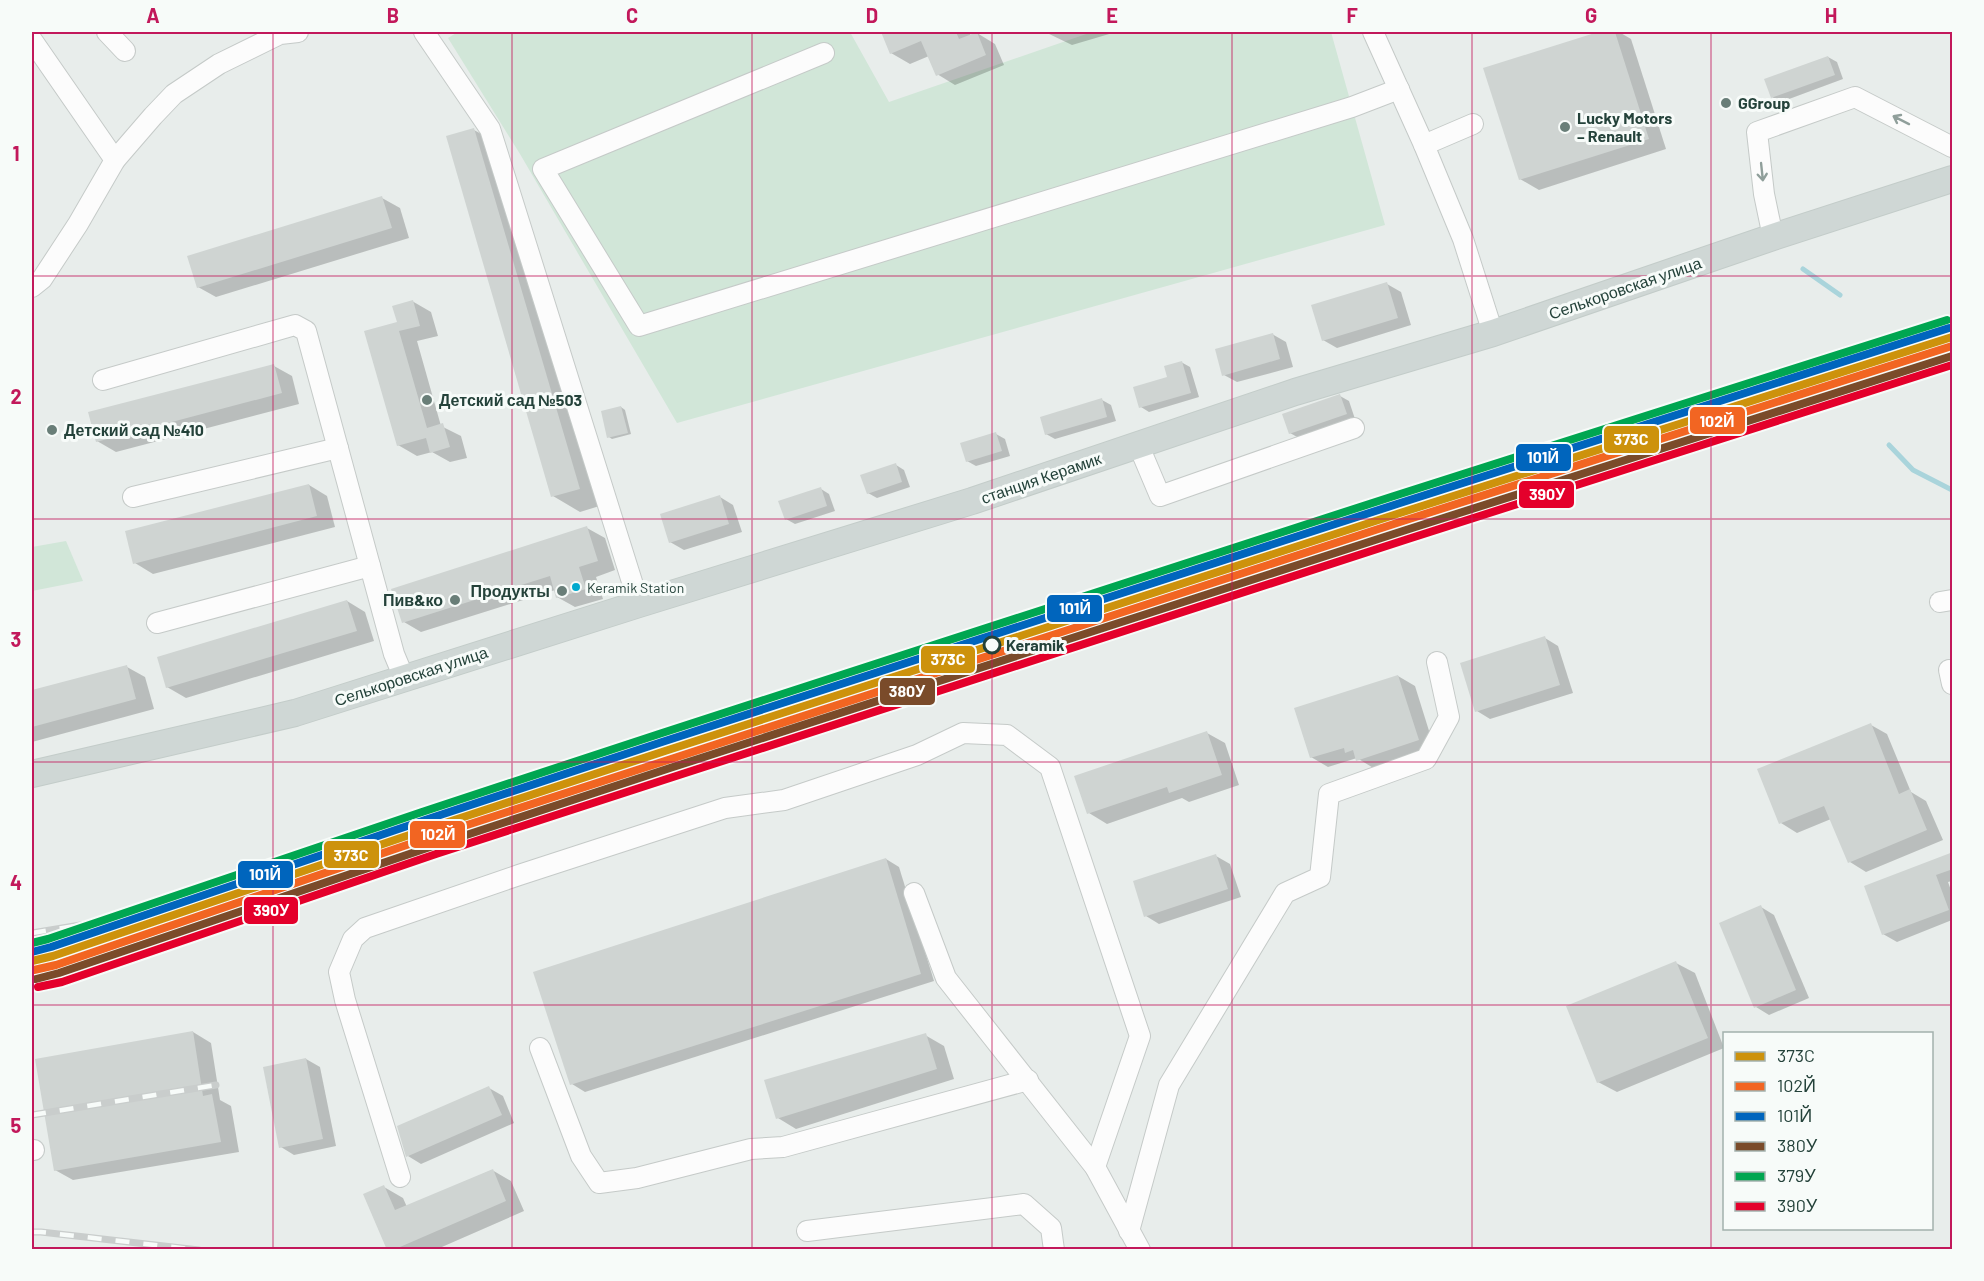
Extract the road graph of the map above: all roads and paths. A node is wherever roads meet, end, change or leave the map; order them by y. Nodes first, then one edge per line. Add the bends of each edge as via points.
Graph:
1 (107, 32) edge
2 (291, 32) edge
3 (423, 32) edge
4 (1373, 32) edge
5 (32, 40) edge
6 (125, 51) dead end
7 (824, 53) dead end
8 (1399, 89) junction
9 (1473, 124) dead end
10 (1424, 145) junction
11 (1953, 147) edge
12 (115, 160) junction
13 (1953, 179) edge
14 (1773, 237) junction
15 (32, 287) edge
16 (1493, 333) junction
17 (103, 380) dead end
18 (1296, 392) joint
19 (1354, 428) dead end
20 (1138, 444) junction
21 (338, 448) junction
22 (133, 497) dead end
23 (785, 560) joint
24 (370, 566) junction
25 (639, 604) junction
26 (157, 623) dead end
27 (1437, 662) dead end
28 (404, 678) junction
29 (32, 774) edge
30 (914, 893) dead end
31 (540, 1048) dead end
32 (1028, 1080) junction
33 (1095, 1167) junction
34 (400, 1177) dead end
35 (807, 1231) dead end
36 (1129, 1231) junction
37 (1054, 1250) edge
38 (1140, 1250) edge

1 - 6 street
2 - 12 street via 219,64 174,94
3 - 25 street via 490,129
4 - 8 street
5 - 12 street
7 - 8 street via 543,169 639,326 1352,107
8 - 10 street
9 - 10 street
10 - 16 street via 1463,239
11 -> 14 street via 1855,97 1757,132
12 - 15 street via 42,279
13 - 14 main road, Селькоровская улица
14 - 16 main road, Селькоровская улица
16 - 18 main road, Селькоровская улица
17 - 21 street via 295,325 306,331
18 - 20 main road, станция Керамик
19 - 20 street via 1160,496
20 - 23 main road, станция Керамик
21 - 22 street
21 - 24 street
23 - 25 main road, Селькоровская улица
24 - 26 street
24 - 28 street
25 - 28 main road, Селькоровская улица
27 - 36 street via 1449,717 1426,759 1329,794 1320,877 1285,893 1169,1085
28 - 29 main road, Селькоровская улица via 295,713
30 - 32 street via 945,978
31 - 32 street via 581,1156 599,1183 637,1178 752,1149 783,1147
32 - 33 street
33 - 34 street via 1140,1036 1050,767 1007,735 963,733 917,755 784,800 725,808 365,928 353,939 339,972
33 - 36 street
35 - 37 street via 1024,1204 1051,1228
36 - 38 street

